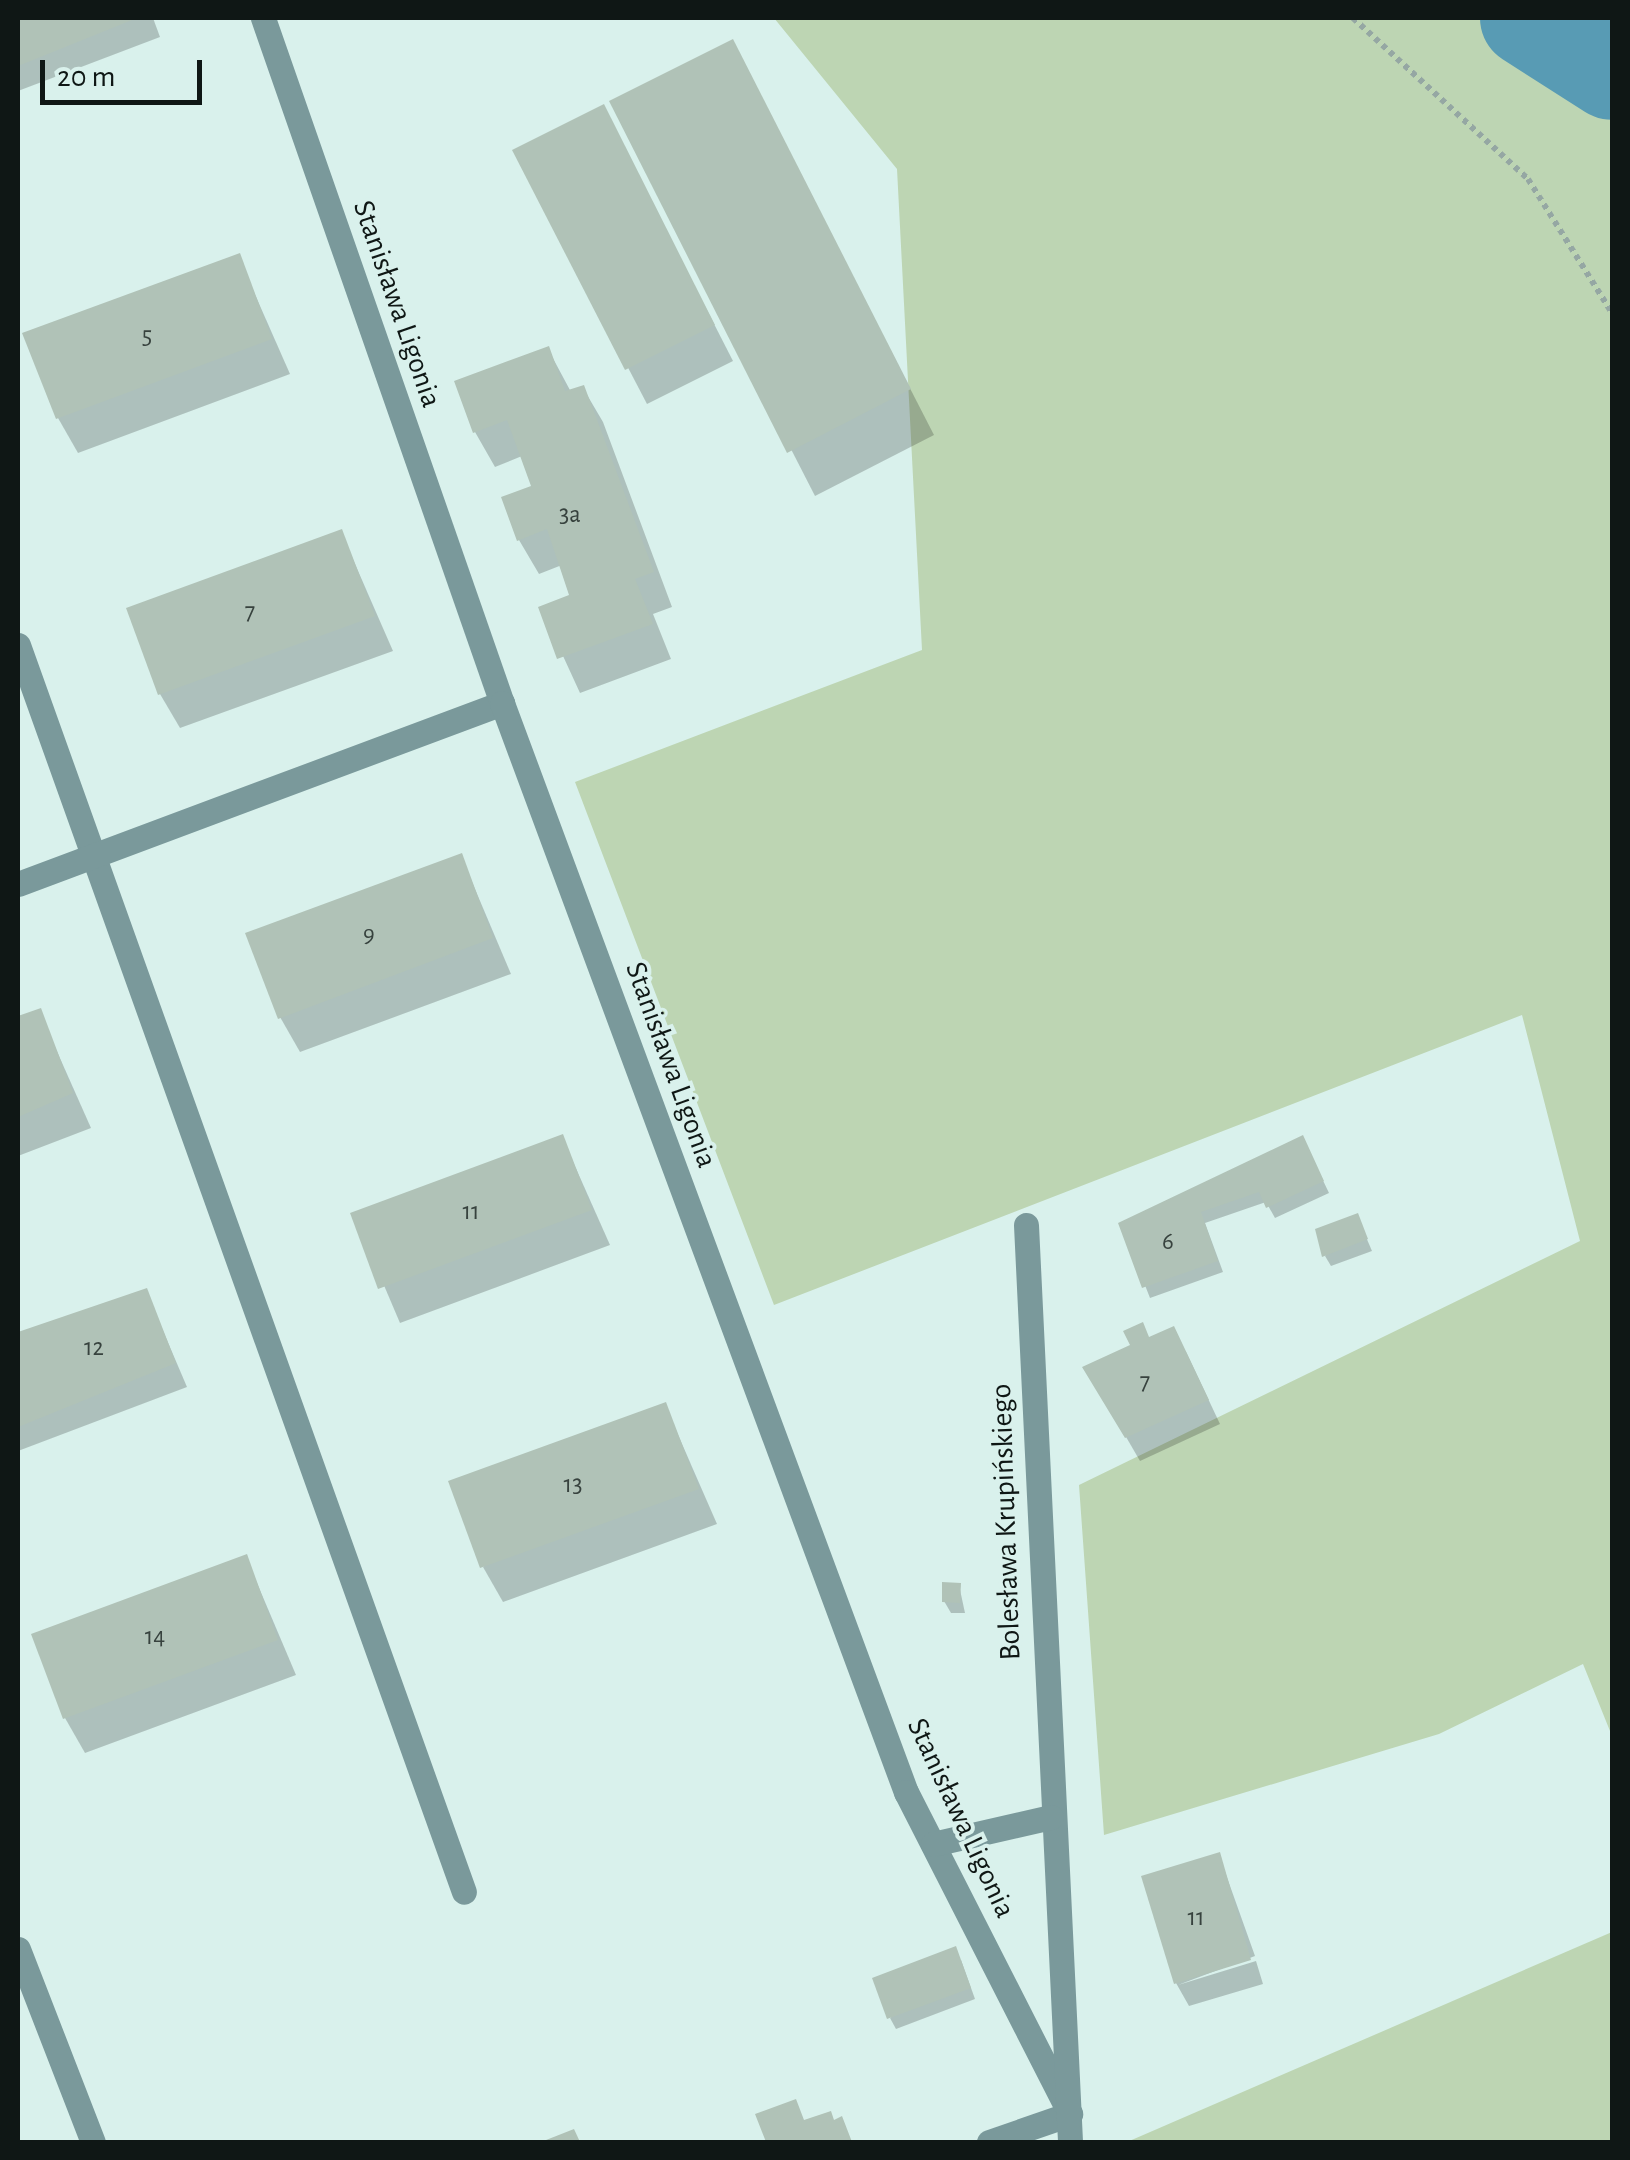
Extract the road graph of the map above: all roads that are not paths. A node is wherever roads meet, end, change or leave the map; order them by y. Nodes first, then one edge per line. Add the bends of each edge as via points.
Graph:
1 (262, 18) edge
2 (18, 645) edge
3 (502, 703) junction
4 (95, 856) junction
5 (18, 884) edge
6 (1026, 1226) dead end
7 (1052, 1816) junction
8 (933, 1844) junction
9 (464, 1892) dead end
10 (18, 1948) edge
11 (1070, 2114) junction
12 (93, 2142) edge
13 (989, 2142) edge
14 (1070, 2142) edge

1 - 3 street, Stanisława Ligonia
2 - 4 street
3 - 4 street
3 - 8 street, Stanisława Ligonia via 906,1792
4 - 5 street
4 - 9 street
6 - 7 street, Bolesława Krupińskiego
7 - 8 street
7 - 11 street, Bolesława Krupińskiego
8 - 11 street, Stanisława Ligonia
10 - 12 street
11 - 13 street
11 - 14 street, Bolesława Krupińskiego

